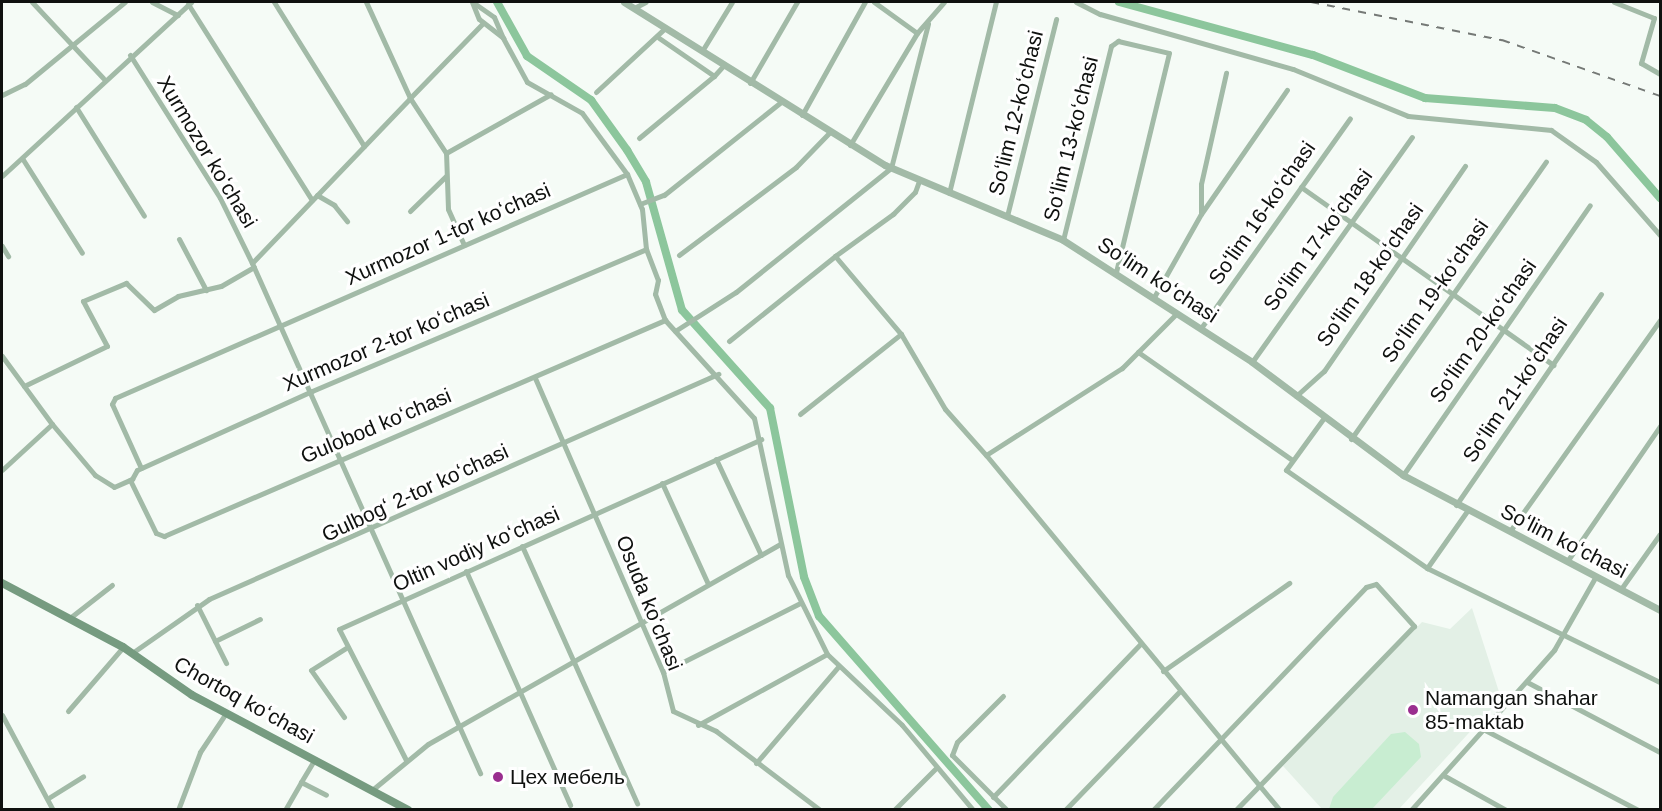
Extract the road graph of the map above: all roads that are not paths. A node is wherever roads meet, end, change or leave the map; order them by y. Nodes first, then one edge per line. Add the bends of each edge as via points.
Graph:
1 (32, 2) edge
2 (125, 2) edge
3 (152, 2) edge
4 (274, 2) edge
5 (366, 2) edge
6 (473, 2) edge
7 (624, 2) edge
8 (646, 2) edge
9 (732, 2) edge
10 (797, 2) edge
11 (865, 2) edge
12 (874, 2) edge
13 (944, 2) edge
14 (996, 2) edge
15 (1076, 2) edge
16 (1614, 2) edge
17 (190, 3) edge
18 (634, 8) junction
19 (178, 15) junction
20 (1056, 19) dead end
21 (482, 24) junction
22 (928, 24) junction
23 (665, 28) junction
24 (917, 33) junction
25 (503, 38) junction
26 (659, 38) junction
27 (70, 46) junction
28 (702, 51) junction
29 (130, 55) junction
30 (724, 66) junction
31 (1226, 73) dead end
32 (1660, 74) edge
33 (714, 76) junction
34 (103, 78) junction
35 (750, 83) junction
36 (1287, 90) dead end
37 (596, 92) dead end
38 (551, 94) junction
39 (2, 95) edge
40 (410, 98) junction
41 (781, 102) junction
42 (76, 107) junction
43 (802, 116) junction
44 (1350, 118) dead end
45 (829, 133) junction
46 (1412, 137) dead end
47 (639, 138) dead end
48 (850, 145) junction
49 (364, 146) junction
50 (446, 153) junction
51 (22, 158) junction
52 (1546, 162) dead end
53 (1465, 166) dead end
54 (891, 168) junction
55 (627, 174) junction
56 (446, 176) junction
57 (2, 177) edge
58 (919, 181) junction
59 (1301, 187) junction
60 (949, 195) junction
61 (314, 198) junction
62 (642, 204) junction
63 (1590, 205) dead end
64 (410, 211) dead end
65 (1201, 214) junction
66 (144, 216) dead end
67 (1007, 216) junction
68 (347, 221) dead end
69 (1351, 222) junction
70 (1660, 235) edge
71 (179, 239) dead end
72 (1063, 240) junction
73 (464, 245) junction
74 (2, 246) edge
75 (646, 249) junction
76 (82, 253) dead end
77 (679, 255) dead end
78 (8, 256) dead end
79 (835, 256) junction
80 (1402, 258) junction
81 (253, 265) junction
82 (1116, 272) junction
83 (206, 290) junction
84 (1453, 294) junction
85 (1602, 294) dead end
86 (1154, 297) junction
87 (1177, 313) junction
88 (665, 320) junction
89 (1660, 320) edge
90 (282, 325) junction
91 (1201, 328) junction
92 (677, 330) junction
93 (1503, 330) junction
94 (901, 334) junction
95 (729, 341) dead end
96 (1138, 352) junction
97 (2, 357) edge
98 (1252, 362) junction
99 (1553, 365) junction
100 (718, 374) junction
101 (535, 378) junction
102 (24, 386) junction
103 (312, 391) junction
104 (1296, 396) junction
105 (800, 414) dead end
106 (1323, 419) junction
107 (52, 424) junction
108 (1660, 426) edge
109 (1658, 434) edge
110 (761, 439) junction
111 (1351, 439) junction
112 (564, 443) junction
113 (986, 455) junction
114 (341, 458) junction
115 (716, 459) junction
116 (1292, 459) junction
117 (141, 468) junction
118 (2, 470) edge
119 (1403, 475) junction
120 (130, 480) junction
121 (662, 483) junction
122 (1456, 506) junction
123 (1467, 511) junction
124 (594, 513) junction
125 (374, 529) junction
126 (1510, 531) junction
127 (1660, 534) edge
128 (780, 544) junction
129 (522, 546) junction
130 (761, 555) junction
131 (1568, 560) junction
132 (1427, 568) junction
133 (466, 571) junction
134 (1596, 576) junction
135 (2, 583) edge
136 (1288, 583) dead end
137 (708, 584) junction
138 (112, 585) dead end
139 (1621, 589) junction
140 (405, 598) junction
141 (800, 603) junction
142 (197, 605) junction
143 (1660, 610) edge
144 (71, 617) junction
145 (260, 619) dead end
146 (642, 624) junction
147 (1566, 634) junction
148 (216, 641) junction
149 (1140, 644) junction
150 (123, 647) junction
151 (346, 648) junction
152 (132, 653) junction
153 (827, 654) junction
154 (226, 663) dead end
155 (574, 665) junction
156 (838, 667) junction
157 (1163, 671) junction
158 (663, 672) junction
159 (1527, 682) junction
160 (1660, 682) edge
161 (1180, 691) junction
162 (521, 696) junction
163 (1003, 696) dead end
164 (68, 711) dead end
165 (226, 713) junction
166 (2, 715) edge
167 (344, 717) dead end
168 (698, 725) junction
169 (459, 726) junction
170 (1483, 729) junction
171 (1220, 740) junction
172 (1660, 752) edge
173 (314, 760) junction
174 (406, 760) junction
175 (756, 763) junction
176 (935, 769) junction
177 (480, 773) dead end
178 (1443, 775) junction
179 (83, 776) dead end
180 (301, 782) junction
181 (1259, 787) junction
182 (372, 790) junction
183 (326, 795) dead end
184 (50, 797) junction
185 (993, 797) junction
186 (637, 803) dead end
187 (570, 805) dead end
188 (53, 810) edge
189 (178, 810) edge
190 (285, 810) edge
191 (408, 810) edge
192 (820, 810) edge
193 (894, 810) edge
194 (973, 810) edge
195 (1007, 810) edge
196 (1065, 810) edge
197 (1153, 810) edge
198 (1236, 810) edge
199 (1280, 810) edge
200 (1411, 810) edge
201 (1506, 810) edge
202 (1638, 810) edge

1 - 27 street
2 - 27 street
3 - 19 street
4 - 49 street
5 - 40 street
6 - 21 street
6 - 25 street via 494,17
7 - 18 street, Soʻlim koʻchasi
8 - 18 street
9 - 28 street
10 - 35 street
11 - 43 street
12 - 24 street
13 - 22 street
14 - 60 street
15 - 70 street via 1100,14 1293,69 1408,116 1551,130 1603,168
16 - 32 street via 1654,18 1641,63
17 - 19 street
17 - 61 street
18 - 23 street, Soʻlim koʻchasi
19 - 29 street
20 - 67 street, Soʻlim 12-koʻchasi
21 - 25 street
21 - 40 street
22 - 24 street
22 - 54 street
23 - 26 street
23 - 28 street, Soʻlim koʻchasi
24 - 48 street
25 - 38 street via 527,82
26 - 33 street
26 - 37 street
27 - 34 street
27 - 39 street via 25,84
28 - 30 street, Soʻlim koʻchasi
29 - 34 street
29 - 81 street, Xurmozor koʻchasi via 220,198
30 - 33 street
30 - 35 street, Soʻlim koʻchasi
31 - 65 street via 1202,184
33 - 47 street
34 - 42 street
35 - 41 street, Soʻlim koʻchasi
36 - 65 street
38 - 50 street
38 - 55 street via 582,113
40 - 49 street
40 - 50 street
41 - 43 street, Soʻlim koʻchasi
41 - 62 street
42 - 51 street
42 - 66 street
43 - 45 street, Soʻlim koʻchasi
44 - 59 street, Soʻlim 16-koʻchasi
45 - 48 street, Soʻlim koʻchasi
45 - 77 street via 796,167
46 - 69 street, Soʻlim 17-koʻchasi
48 - 54 street, Soʻlim koʻchasi
49 - 61 street
50 - 56 street
51 - 57 street
51 - 76 street
52 - 84 street, Soʻlim 19-koʻchasi
53 - 80 street, Soʻlim 18-koʻchasi
54 - 58 street, Soʻlim koʻchasi
54 - 92 street
55 - 62 street
55 - 73 street, Xurmozor 1-tor koʻchasi
56 - 64 street
56 - 73 street via 448,209
58 - 60 street, Soʻlim koʻchasi
58 - 79 street via 915,192 893,214
59 - 69 street
59 - 91 street, Soʻlim 16-koʻchasi
60 - 67 street, Soʻlim koʻchasi
61 - 68 street via 332,203
61 - 81 street
62 - 75 street
63 - 93 street, Soʻlim 20-koʻchasi
65 - 86 street
67 - 72 street, Soʻlim koʻchasi
69 - 80 street
69 - 98 street, Soʻlim 17-koʻchasi
71 - 83 street
72 - 82 street, Soʻlim koʻchasi
72 - 82 street, Soʻlim 13-koʻchasi via 1111,46 1118,41 1171,56
73 - 90 street, Xurmozor 1-tor koʻchasi
74 - 78 street
75 - 88 street
75 - 103 street, Xurmozor 2-tor koʻchasi
79 - 94 street
79 - 95 street
80 - 84 street
80 - 104 street, Soʻlim 18-koʻchasi via 1324,371
81 - 83 street
81 - 90 street, Xurmozor koʻchasi
82 - 86 street, Soʻlim koʻchasi
83 - 102 street via 177,296 154,310 126,283 83,301 107,346
84 - 93 street
84 - 111 street, Soʻlim 19-koʻchasi
85 - 99 street, Soʻlim 21-koʻchasi
86 - 87 street, Soʻlim koʻchasi
87 - 91 street, Soʻlim koʻchasi
87 - 96 street
88 - 92 street
88 - 101 street, Gulobod koʻchasi
89 - 126 street
90 - 103 street, Xurmozor koʻchasi
90 - 117 street, Xurmozor 1-tor koʻchasi via 115,398 112,404
91 - 98 street, Soʻlim koʻchasi
92 - 100 street
93 - 99 street
93 - 119 street, Soʻlim 20-koʻchasi
94 - 105 street
94 - 113 street via 945,409
96 - 113 street via 1097,385
96 - 116 street
97 - 102 street
98 - 104 street, Soʻlim koʻchasi
99 - 122 street, Soʻlim 21-koʻchasi
100 - 110 street via 749,409
100 - 112 street, Gulbogʻ 2-tor koʻchasi
101 - 112 street, Osuda koʻchasi
101 - 114 street, Gulobod koʻchasi
102 - 107 street
103 - 114 street, Xurmozor koʻchasi
103 - 117 street, Xurmozor 2-tor koʻchasi
104 - 106 street, Soʻlim koʻchasi
106 - 111 street, Soʻlim koʻchasi
106 - 116 street
107 - 118 street
107 - 120 street via 95,475 114,487
108 - 109 street
109 - 131 street
110 - 115 street, Oltin vodiy koʻchasi
110 - 128 street
111 - 119 street, Soʻlim koʻchasi
112 - 124 street, Osuda koʻchasi
112 - 125 street, Gulbogʻ 2-tor koʻchasi
113 - 149 street
114 - 120 street, Gulobod koʻchasi via 164,536 156,533
114 - 125 street, Xurmozor koʻchasi
115 - 121 street, Oltin vodiy koʻchasi
115 - 130 street
116 - 132 street via 1286,470
117 - 120 street
119 - 122 street, Soʻlim koʻchasi
121 - 124 street, Oltin vodiy koʻchasi
121 - 137 street
122 - 123 street, Soʻlim koʻchasi
123 - 126 street, Soʻlim koʻchasi
123 - 132 street
124 - 129 street, Oltin vodiy koʻchasi
124 - 146 street, Osuda koʻchasi
125 - 140 street, Xurmozor koʻchasi
125 - 142 street, Gulbogʻ 2-tor koʻchasi
126 - 131 street, Soʻlim koʻchasi
127 - 139 street
128 - 130 street
128 - 141 street
129 - 133 street, Oltin vodiy koʻchasi
129 - 155 street
130 - 137 street
131 - 134 street, Soʻlim koʻchasi
132 - 147 street
133 - 140 street, Oltin vodiy koʻchasi
133 - 162 street
134 - 139 street, Soʻlim koʻchasi
134 - 147 street
135 - 144 main road, Chortoq koʻchasi
136 - 157 street
137 - 146 street
138 - 144 street
139 - 143 street, Soʻlim koʻchasi
140 - 151 street, Oltin vodiy koʻchasi via 339,629
140 - 169 street, Xurmozor koʻchasi
141 - 153 street
141 - 158 street
142 - 148 street
142 - 152 street, Gulbogʻ 2-tor koʻchasi
144 - 150 main road, Chortoq koʻchasi
145 - 148 street
146 - 155 street
146 - 158 street, Osuda koʻchasi
147 - 159 street
147 - 160 street
148 - 154 street
149 - 157 street
149 - 185 street
150 - 152 main road, Chortoq koʻchasi
150 - 164 street
151 - 167 street via 311,670
151 - 174 street
152 - 165 main road, Chortoq koʻchasi
153 - 156 street
153 - 168 street
155 - 162 street
155 - 186 street
156 - 175 street
156 - 176 street via 902,725
157 - 161 street
158 - 168 street, Osuda koʻchasi via 673,711
159 - 170 street
159 - 172 street
161 - 171 street
161 - 196 street
162 - 169 street
162 - 187 street
163 - 185 street via 952,751
165 - 173 main road, Chortoq koʻchasi
165 - 189 street via 200,752
166 - 184 street
168 - 175 street, Osuda koʻchasi
169 - 174 street
169 - 177 street, Xurmozor koʻchasi
170 - 178 street
170 - 202 street
171 - 181 street
171 - 181 street via 1370,584 1413,619 1414,626
171 - 197 street
173 - 180 street
173 - 182 main road, Chortoq koʻchasi
174 - 182 street
175 - 192 street, Osuda koʻchasi
176 - 193 street
176 - 194 street
178 - 200 street
178 - 201 street
179 - 184 street
180 - 183 street
180 - 190 street
181 - 198 street
181 - 199 street
182 - 191 main road, Chortoq koʻchasi
184 - 188 street
185 - 195 street

